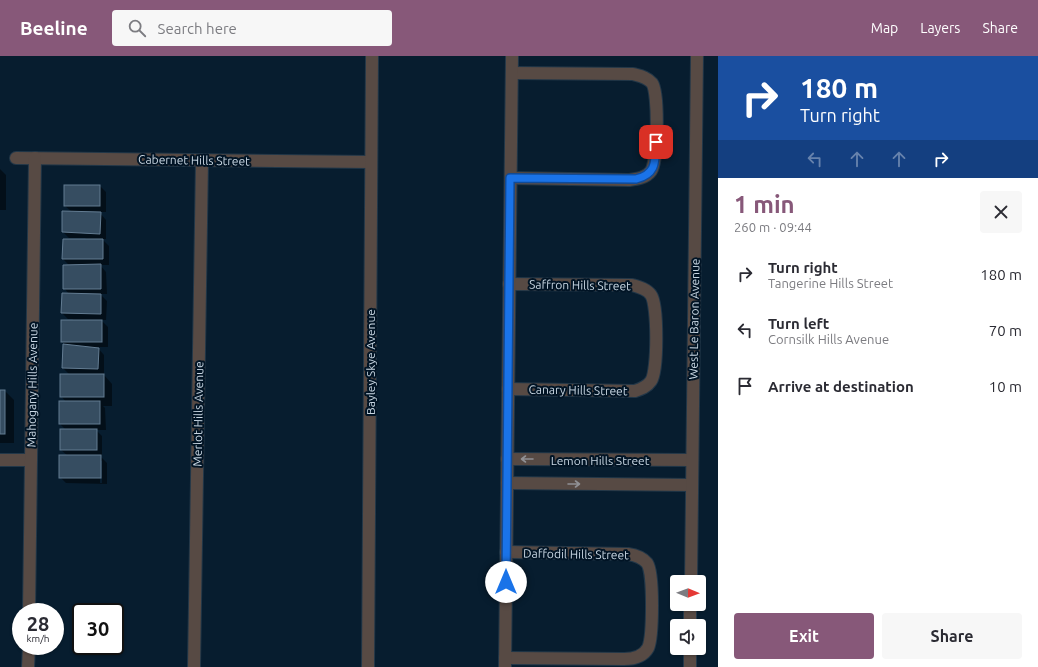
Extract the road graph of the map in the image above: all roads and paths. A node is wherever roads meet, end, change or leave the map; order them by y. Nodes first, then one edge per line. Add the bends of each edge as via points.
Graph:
1 (372, 56) edge
2 (512, 56) edge
3 (697, 56) edge
4 (512, 73) junction
5 (16, 158) dead end
6 (35, 158) junction
7 (202, 160) junction
8 (371, 162) junction
9 (510, 178) junction
10 (509, 284) junction
11 (648, 386) joint
12 (508, 390) junction
13 (507, 459) junction
14 (0, 460) edge
15 (31, 460) junction
16 (692, 460) junction
17 (507, 483) junction
18 (692, 485) junction
19 (506, 552) junction
20 (691, 575) edge
21 (29, 603) edge
22 (28, 655) edge
23 (690, 655) edge
24 (505, 662) edge
25 (28, 667) edge
26 (194, 667) edge
27 (368, 667) edge
28 (690, 667) edge

1 - 8 street, Bayley Skye Avenue
2 - 4 street
3 - 16 street, West Le Baron Avenue
4 - 9 street
4 - 9 street via 633,74 650,82 656,97 656,157 648,174 642,178 629,180
5 - 6 street, Cabernet Hills Street
6 - 7 street, Cabernet Hills Street
6 - 15 street, Mahogany Hills Avenue
7 - 8 street, Cabernet Hills Street
7 - 26 street, Merlot Hills Avenue
8 - 27 street, Bayley Skye Avenue
9 - 10 street
10 - 11 street, Saffron Hills Street via 632,285 649,293 655,308 655,368
10 - 12 street
11 - 12 street, Canary Hills Street via 628,391
12 - 13 street
16 -> 13 street, Lemon Hills Street
13 - 17 street
14 - 15 street
15 - 21 street, Mahogany Hills Avenue
16 - 18 street, West Le Baron Avenue
17 -> 18 street, Lemon Hills Street
17 - 19 street
18 - 20 street, West Le Baron Avenue
19 - 24 street
19 - 24 street, Daffodil Hills Street via 635,555 645,561 651,576 650,636 643,654 624,659
22 - 25 street
23 - 28 street

